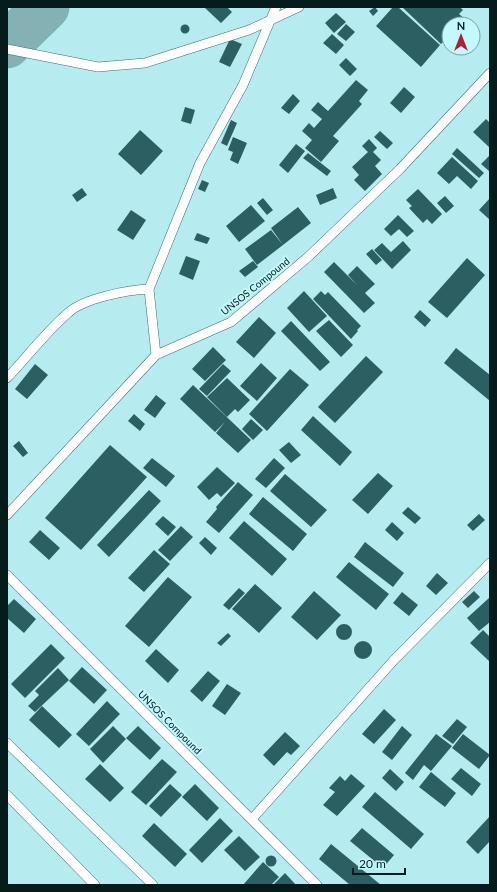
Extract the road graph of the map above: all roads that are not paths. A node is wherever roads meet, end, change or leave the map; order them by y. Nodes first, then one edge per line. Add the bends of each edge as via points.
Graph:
1 (276, 7) edge
2 (299, 7) edge
3 (270, 22) junction
4 (7, 49) edge
5 (490, 73) edge
6 (150, 289) junction
7 (156, 355) junction
8 (7, 378) edge
9 (7, 515) edge
10 (490, 563) edge
11 (7, 574) edge
12 (7, 743) edge
13 (7, 795) edge
14 (252, 819) junction
15 (95, 885) edge
16 (153, 885) edge
17 (317, 885) edge

1 - 3 lane
2 - 3 lane
3 - 4 lane via 145,63 98,67
3 - 6 lane via 243,85 200,163
5 - 7 lane, UNSOS Compound via 400,169 308,257 237,317
6 - 7 lane
6 - 8 lane via 131,290 96,299 68,312
7 - 9 lane, UNSOS Compound
10 - 14 lane via 394,660
11 - 14 lane, UNSOS Compound
12 - 16 lane
13 - 15 lane
14 - 17 lane, UNSOS Compound

